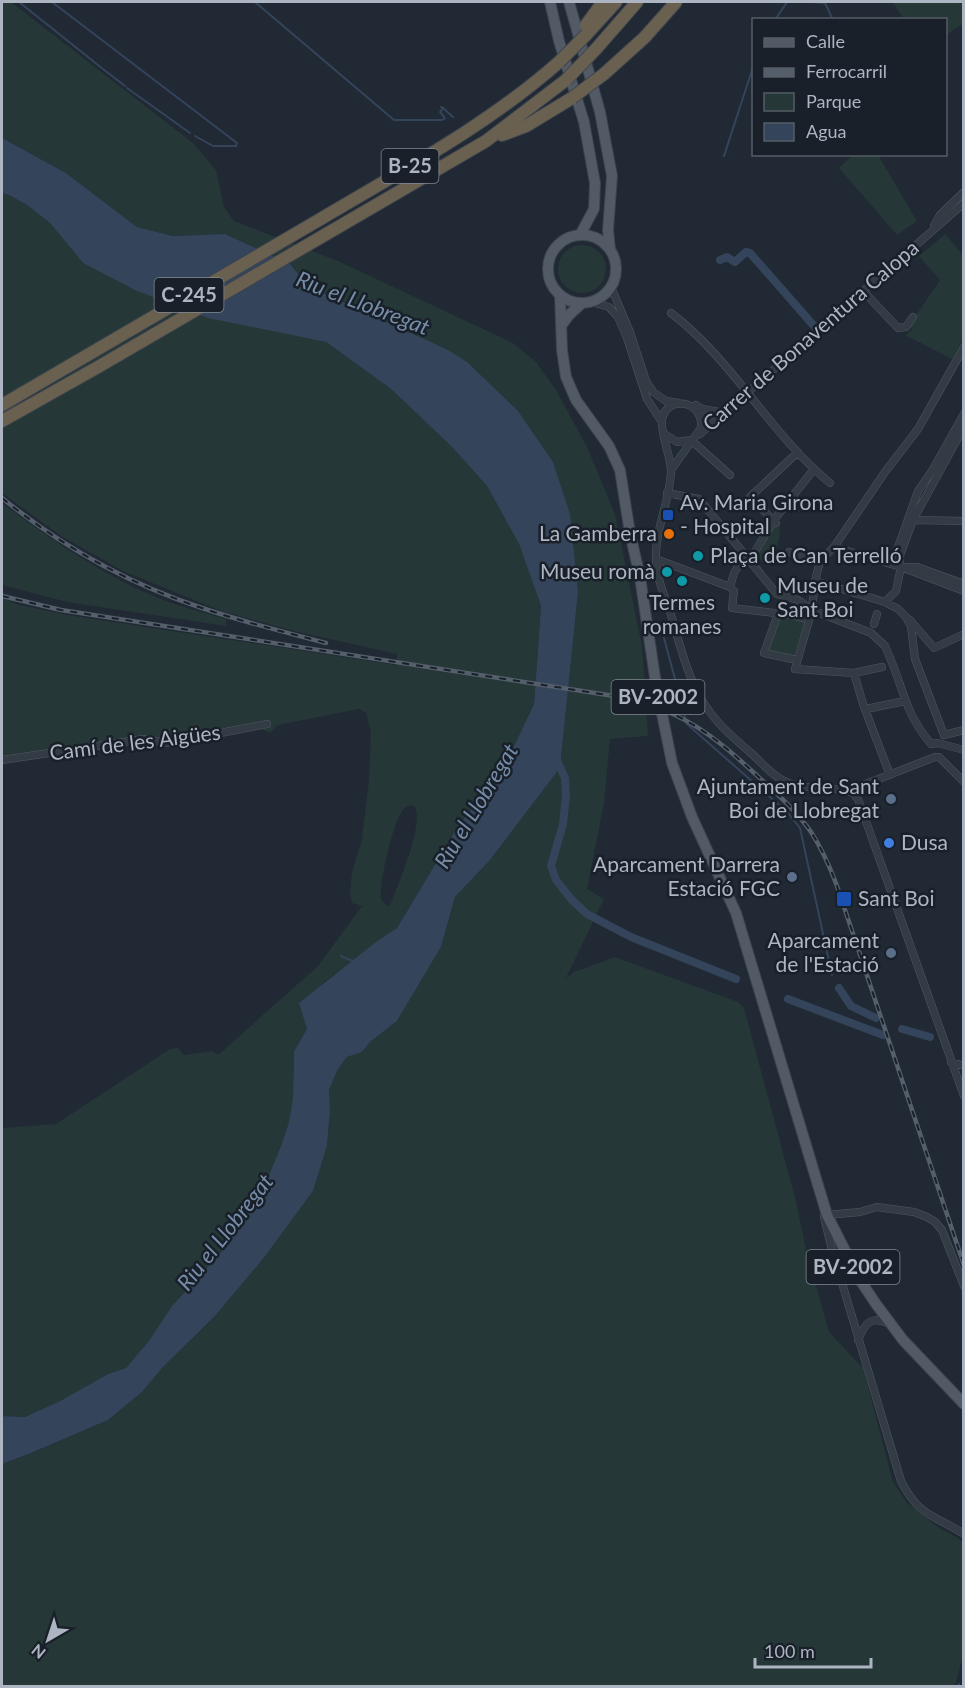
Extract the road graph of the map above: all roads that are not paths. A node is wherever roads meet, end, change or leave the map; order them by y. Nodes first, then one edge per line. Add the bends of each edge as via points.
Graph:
1 (550, 2) edge
2 (568, 2) edge
3 (603, 2) edge
4 (616, 2) edge
5 (637, 2) edge
6 (676, 2) edge
7 (585, 32) junction
8 (486, 141) junction
9 (963, 192) edge
10 (960, 206) edge
11 (940, 215) junction
12 (314, 223) joint
13 (330, 231) joint
14 (580, 235) junction
15 (927, 236) junction
16 (610, 249) junction
17 (611, 287) junction
18 (863, 291) junction
19 (560, 295) junction
20 (587, 302) junction
21 (671, 313) dead end
22 (913, 317) dead end
23 (561, 326) junction
24 (963, 347) edge
25 (98, 367) junction
26 (749, 392) junction
27 (685, 404) junction
28 (2, 405) edge
29 (725, 413) junction
30 (963, 414) edge
31 (2, 421) edge
32 (662, 422) junction
33 (963, 427) edge
34 (2, 430) edge
35 (664, 433) junction
36 (694, 439) junction
37 (798, 452) junction
38 (671, 470) junction
39 (814, 470) junction
40 (730, 475) dead end
41 (830, 483) dead end
42 (667, 493) junction
43 (913, 520) junction
44 (963, 521) edge
45 (776, 522) junction
46 (834, 547) junction
47 (789, 552) dead end
48 (747, 557) junction
49 (899, 558) junction
50 (656, 559) junction
51 (820, 561) junction
52 (901, 567) junction
53 (815, 580) junction
54 (963, 584) edge
55 (730, 587) junction
56 (963, 591) edge
57 (883, 603) junction
58 (815, 611) junction
59 (778, 614) junction
60 (877, 614) dead end
61 (906, 617) junction
62 (809, 621) junction
63 (874, 624) dead end
64 (963, 634) edge
65 (797, 660) junction
66 (882, 667) dead end
67 (855, 673) junction
68 (904, 701) junction
69 (866, 710) junction
70 (267, 724) dead end
71 (963, 730) edge
72 (944, 735) junction
73 (938, 743) junction
74 (963, 750) edge
75 (935, 757) junction
76 (2, 760) edge
77 (890, 775) junction
78 (963, 782) edge
79 (853, 793) junction
80 (951, 1062) junction
81 (963, 1066) edge
82 (963, 1079) edge
83 (962, 1092) edge
84 (816, 1182) junction
85 (827, 1215) junction
86 (963, 1286) edge
87 (891, 1325) junction
88 (858, 1340) junction
89 (963, 1404) edge
90 (963, 1534) edge

1 - 14 main road via 584,122 595,183 594,209
2 - 16 main road via 600,112 612,176
3 - 7 highway
4 - 7 highway, B-25
5 - 8 highway, B-25, bridge via 566,80
6 - 8 highway, bridge via 645,37 572,98 526,126
7 - 12 highway, B-25, bridge via 533,85 504,106
8 - 13 highway, B-25
9 - 11 street, Carrer de Bonaventura Calopa
10 - 11 street, Carrer de Bonaventura Calopa
10 - 15 street, Carrer de Bonaventura Calopa
11 - 15 street, Carrer de Bonaventura Calopa
12 - 28 highway, C-245
13 - 25 highway, C-245
14 - 16 main road via 595,237
14 - 19 main road via 560,243 550,259 550,278
15 - 18 street, Carrer de Bonaventura Calopa
16 - 17 main road via 616,268
17 - 20 main road via 604,295
17 - 27 street via 646,381 666,400
18 - 22 street via 902,331
18 - 26 street, Carrer de Bonaventura Calopa
19 - 20 main road via 571,301
19 - 23 main road, BV-2002
20 - 23 main road
20 - 32 street via 609,308 618,317 647,399
21 - 26 street
23 - 84 main road, BV-2002 via 564,369 570,388 609,446 620,470 672,763 736,913
24 - 46 street via 918,429
25 - 31 highway, C-245
25 - 34 highway
26 - 29 street, Carrer de Bonaventura Calopa
26 - 37 street
27 - 29 street
27 - 32 street, Carrer de Bonaventura Calopa via 669,407
27 - 36 street, Carrer de Bonaventura Calopa via 695,408 700,417 701,428
29 - 36 street, Carrer de Bonaventura Calopa
30 - 49 street via 918,491 896,553
32 - 35 street
33 - 43 street
35 - 36 street, Carrer de Bonaventura Calopa via 681,443
35 - 38 street
36 - 38 street
36 - 40 street
37 - 39 street
37 - 45 street via 750,498
38 - 42 street
39 - 41 street
39 - 45 street
42 - 48 street via 699,499
42 - 50 street
43 - 44 street
43 - 49 street
45 - 48 street
46 - 51 street
46 - 52 street
47 - 51 street
48 - 55 street via 734,573
48 - 58 street via 777,594
49 - 52 street
50 - 55 street
50 - 79 street via 687,668 719,724 784,781
51 - 53 street
52 - 54 street via 917,567
52 - 56 street
52 - 57 street via 896,591
53 - 57 street
53 - 58 street
55 - 59 street via 734,591 732,608
57 - 61 street
58 - 62 street
58 - 68 street via 871,633 885,646
59 - 62 street
59 - 65 street via 764,653
60 - 63 street
61 - 64 street via 934,648
61 - 72 street via 911,626 915,659
62 - 65 street
65 - 67 street via 795,669
66 - 67 street
67 - 69 street
68 - 69 street
68 - 73 street via 918,728 931,744
69 - 77 street
70 - 76 street, Camí de les Aigües via 169,743 144,739
71 - 72 street
72 - 73 street
73 - 74 street
73 - 75 street
75 - 77 street
75 - 78 street
77 - 79 street via 858,787
79 - 80 street
80 - 81 street
80 - 83 street
82 - 83 street
84 - 85 main road, BV-2002
84 - 88 street
85 - 86 street via 877,1207 927,1217 942,1230
85 - 87 main road, BV-2002 via 860,1280
87 - 88 street via 880,1320 869,1322
87 - 89 main road, BV-2002
88 - 90 street via 909,1496 931,1518

